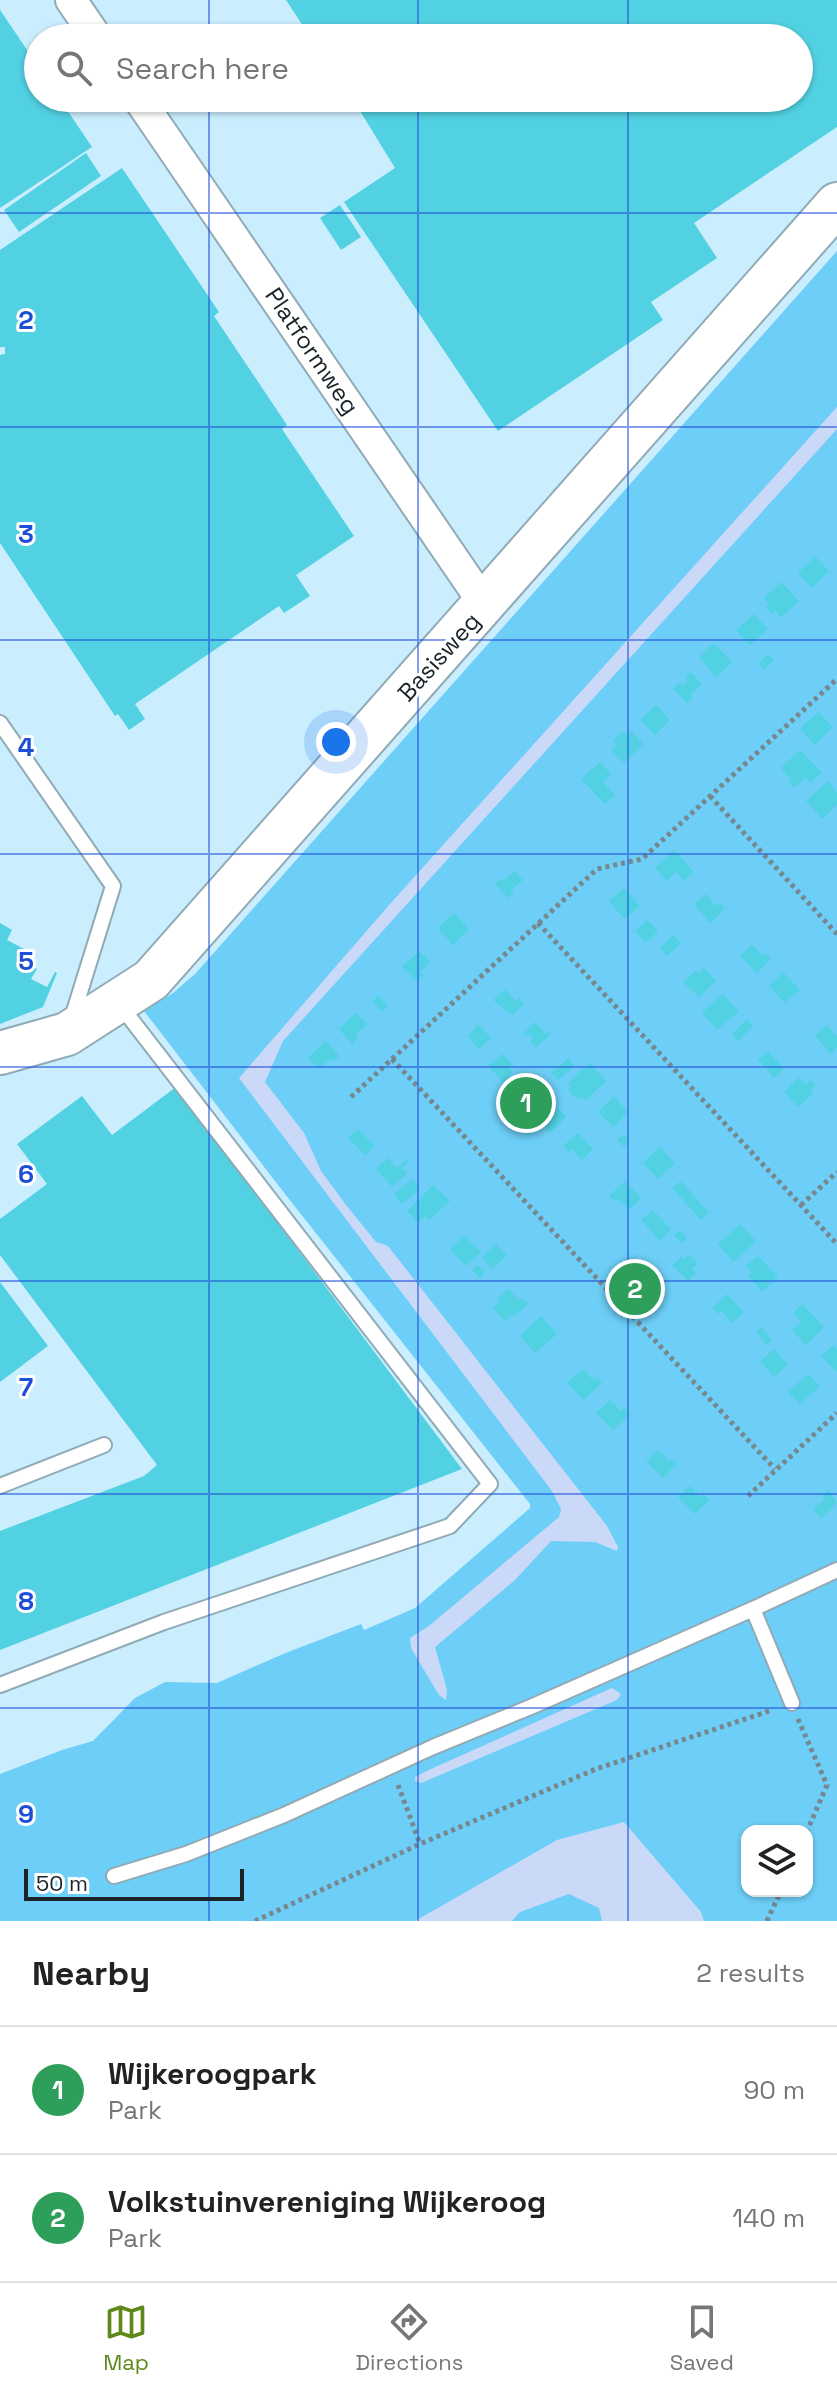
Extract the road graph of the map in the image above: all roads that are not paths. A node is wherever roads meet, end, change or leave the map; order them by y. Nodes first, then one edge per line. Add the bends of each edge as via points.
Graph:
1 (71, 0) edge
2 (87, 24) edge
3 (148, 112) edge
4 (837, 204) edge
5 (485, 605) junction
6 (0, 723) edge
7 (118, 1001) junction
8 (67, 1034) junction
9 (0, 1053) edge
10 (104, 1445) dead end
11 (0, 1486) edge
12 (837, 1570) edge
13 (753, 1609) junction
14 (0, 1685) edge
15 (792, 1703) road end
16 (114, 1876) dead end

1 - 2 street
3 - 5 street, Platformweg
4 - 5 street, Basisweg
5 - 7 street, Basisweg via 151,980
6 - 8 lane via 113,886
7 - 8 street, Basisweg
7 - 14 lane via 490,1484 450,1526 164,1622
8 - 9 street, Basisweg
10 - 11 lane
12 - 13 lane
13 - 15 lane
13 - 16 lane via 284,1815

